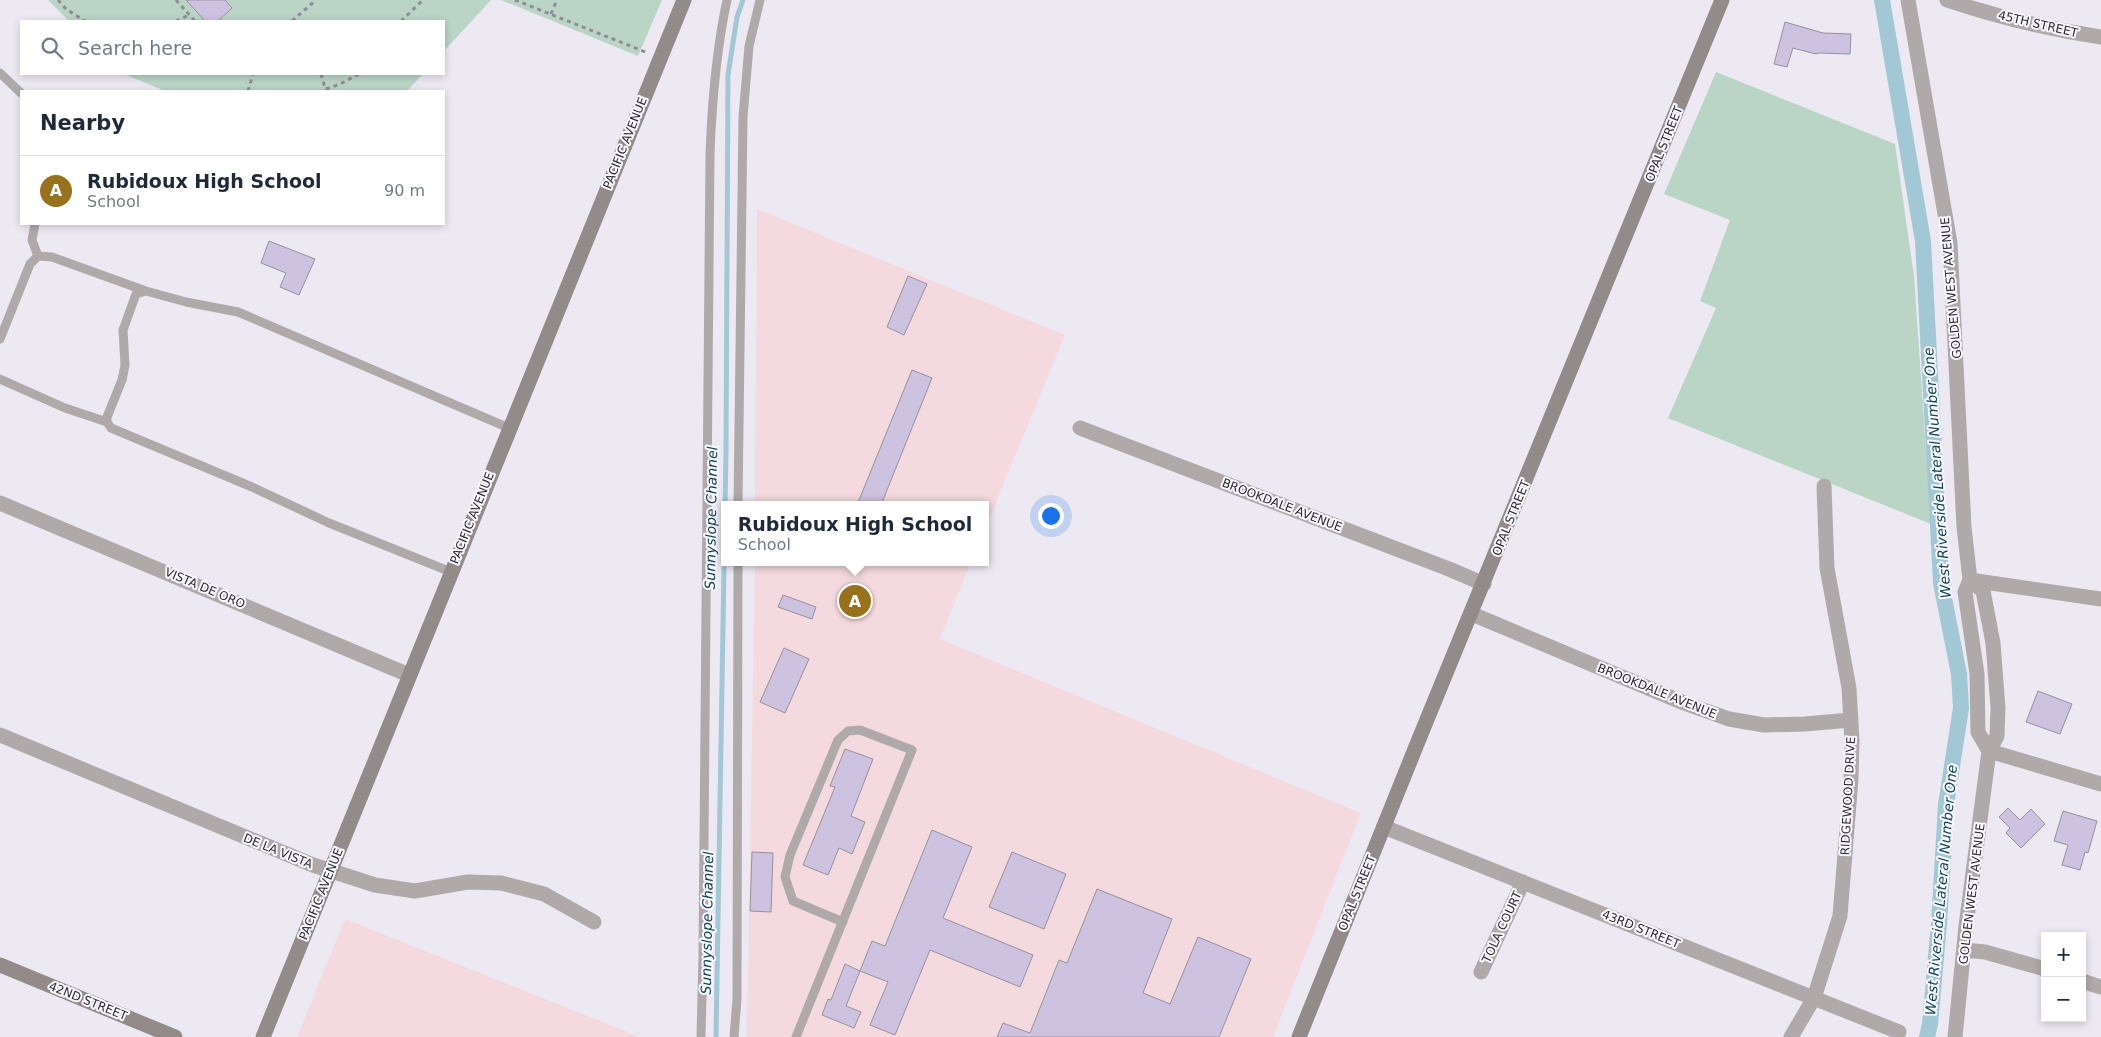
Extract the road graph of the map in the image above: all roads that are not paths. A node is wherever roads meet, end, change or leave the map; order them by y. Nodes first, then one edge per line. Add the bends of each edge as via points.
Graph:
1 (684, 0) edge
2 (727, 0) edge
3 (760, 0) edge
4 (1722, 0) edge
5 (1908, 0) edge
6 (1947, 0) edge
7 (2101, 37) edge
8 (0, 74) edge
9 (20, 93) edge
10 (35, 225) edge
11 (38, 256) junction
12 (146, 291) junction
13 (0, 339) edge
14 (0, 379) edge
15 (107, 422) junction
16 (509, 428) junction
17 (1080, 428) dead end
18 (1824, 486) dead end
19 (738, 501) edge
20 (0, 503) edge
21 (738, 566) edge
22 (451, 572) junction
23 (1970, 580) junction
24 (1484, 584) junction
25 (2101, 599) edge
26 (1472, 614) junction
27 (409, 675) junction
28 (1851, 720) junction
29 (0, 735) edge
30 (1989, 751) junction
31 (2101, 784) edge
32 (1384, 827) junction
33 (330, 870) junction
34 (1523, 882) junction
35 (594, 922) dead end
36 (843, 922) junction
37 (1964, 950) junction
38 (0, 965) edge
39 (2041, 968) edge
40 (1481, 972) dead end
41 (2086, 982) edge
42 (2101, 986) edge
43 (1814, 998) junction
44 (1898, 1032) dead end
45 (175, 1037) edge
46 (263, 1037) edge
47 (700, 1037) edge
48 (734, 1037) edge
49 (796, 1037) edge
50 (1299, 1037) edge
51 (1791, 1037) edge
52 (1955, 1037) edge

1 - 16 street, PACIFIC AVENUE
2 - 47 lane via 715,68 711,135 704,924
3 - 19 lane via 749,46 743,117
4 - 24 street, OPAL STREET
5 - 23 street, GOLDEN WEST AVENUE via 1950,243 1964,527
6 - 7 street, 45TH STREET via 2055,30
8 - 9 lane
10 - 11 lane via 32,240
11 - 12 lane via 52,257
11 - 13 lane via 30,264
12 - 15 lane via 136,294 123,330 125,365
12 - 16 lane via 238,312
14 - 15 lane via 65,408
15 - 22 lane via 111,428
16 - 22 street, PACIFIC AVENUE
17 - 24 street, BROOKDALE AVENUE
18 - 28 street, RIDGEWOOD DRIVE via 1827,568 1849,688
20 - 27 street, VISTA DE ORO
21 - 48 lane via 737,999
22 - 27 street, PACIFIC AVENUE
23 - 25 street
23 - 30 street, GOLDEN WEST AVENUE via 1983,591 1993,642 1998,698 1997,736
24 - 26 street, OPAL STREET
26 - 28 street, BROOKDALE AVENUE via 1729,719 1764,725
26 - 32 street, OPAL STREET
27 - 33 street, PACIFIC AVENUE
28 - 43 street, RIDGEWOOD DRIVE via 1851,779 1840,916
29 - 33 street, DE LA VISTA
30 - 31 street
30 - 37 street, GOLDEN WEST AVENUE
32 - 34 street, 43RD STREET
32 - 50 street, OPAL STREET
33 - 35 street, DE LA VISTA via 375,885 415,891 468,882 501,883 544,894
33 - 46 street, PACIFIC AVENUE
34 - 40 street, TOLA COURT
34 - 43 street, 43RD STREET
36 - 36 lane via 793,901 785,877 790,855 838,740 848,731 860,730 912,750
36 - 49 lane
37 - 39 street via 1985,952
37 - 52 street, GOLDEN WEST AVENUE
38 - 45 street, 42ND STREET
41 - 42 street
43 - 44 street, 43RD STREET
43 - 51 street, RIDGEWOOD DRIVE

